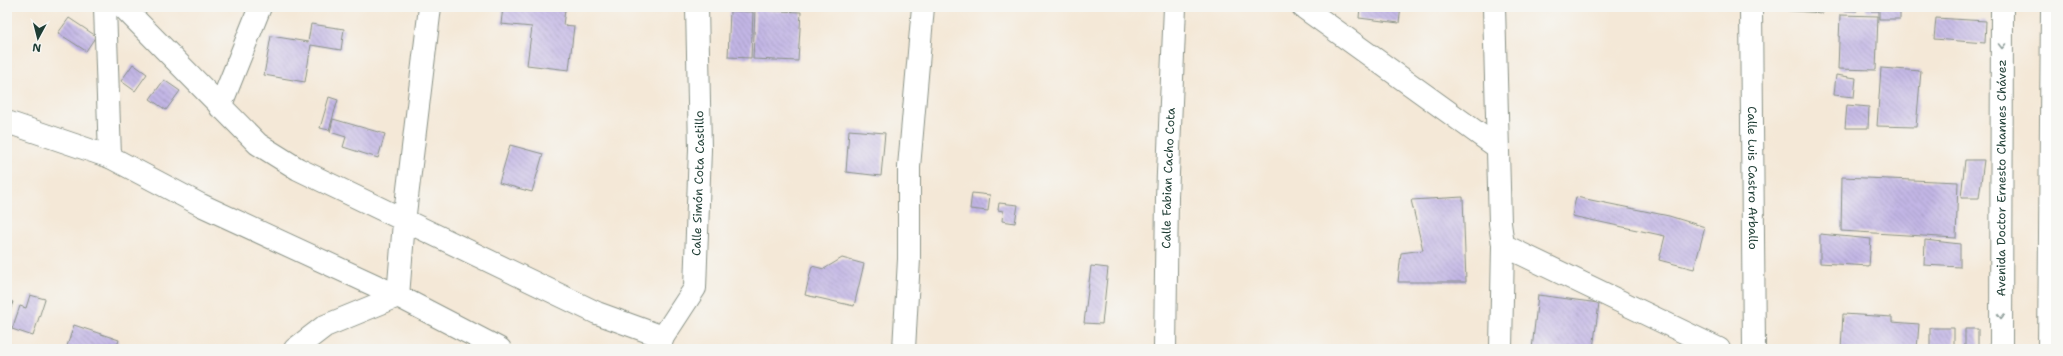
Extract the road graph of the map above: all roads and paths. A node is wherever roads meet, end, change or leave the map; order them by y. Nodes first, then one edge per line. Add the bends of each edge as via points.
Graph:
1 (105, 7) edge
2 (123, 7) edge
3 (260, 7) edge
4 (430, 7) edge
5 (697, 7) edge
6 (923, 7) edge
7 (1175, 7) edge
8 (1303, 7) edge
9 (1494, 7) edge
10 (1751, 7) edge
11 (2002, 7) edge
12 (2052, 7) edge
13 (220, 107) junction
14 (7, 122) edge
15 (1497, 147) junction
16 (110, 156) junction
17 (404, 222) junction
18 (1503, 245) junction
19 (398, 296) junction
20 (661, 343) edge
21 (295, 349) edge
22 (500, 349) edge
23 (904, 349) edge
24 (1166, 349) edge
25 (1501, 349) edge
26 (1719, 349) edge
27 (1754, 349) edge
28 (2001, 349) edge
29 (2049, 349) edge

1 - 16 street
2 - 13 street
3 - 13 street
4 - 17 street
5 - 20 street, Calle Simón Cota Castillo via 700,149 695,288
6 - 23 street via 909,166 909,260
7 - 24 street, Calle Fabian Cacho Cota via 1167,197
8 - 15 street
9 - 15 street
10 - 27 street, Calle Luis Castro Arballo
11 -> 28 street, Avenida Doctor Ernesto Channes Chávez
12 - 29 street
13 - 17 street via 258,144 298,169
14 - 16 street
15 - 18 street
16 - 19 street via 201,205
17 - 19 street
17 - 20 street
18 - 25 street
18 - 26 street
19 - 21 street via 326,326
19 - 22 street

